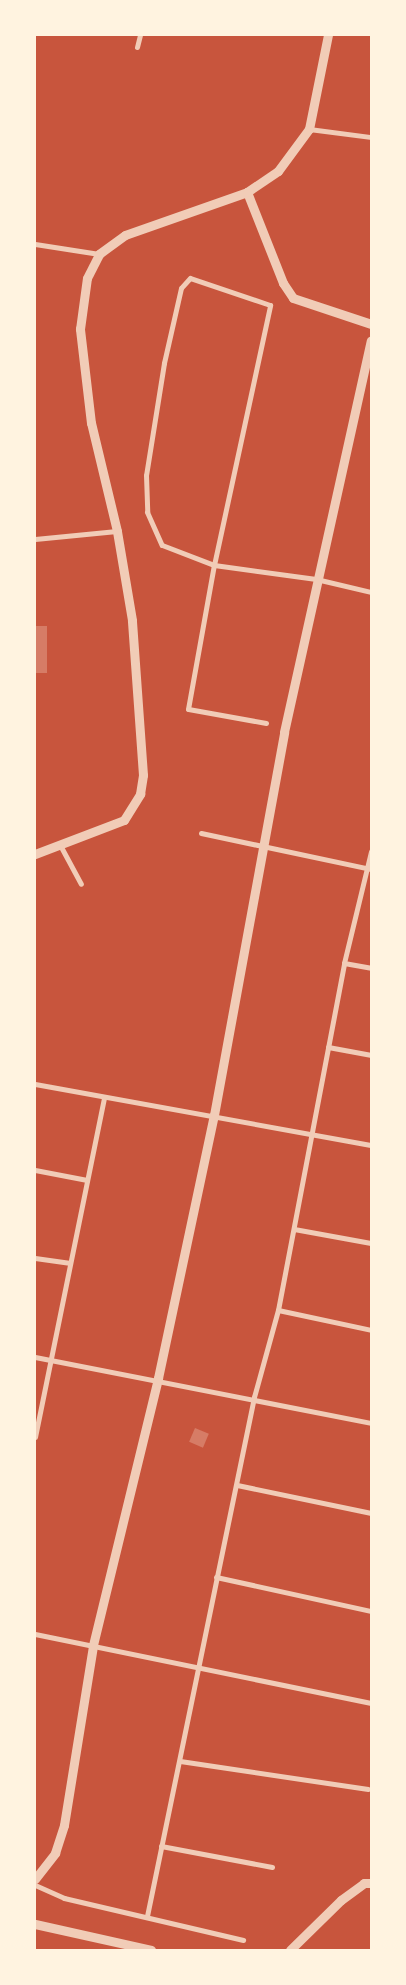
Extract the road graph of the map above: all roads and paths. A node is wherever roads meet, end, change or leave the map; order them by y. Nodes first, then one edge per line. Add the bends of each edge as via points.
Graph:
1 (140, 35) edge
2 (328, 35) edge
3 (137, 47) dead end
4 (309, 129) junction
5 (371, 137) edge
6 (248, 192) junction
7 (35, 244) edge
8 (100, 254) junction
9 (371, 324) edge
10 (371, 341) edge
11 (117, 530) junction
12 (35, 539) edge
13 (214, 565) junction
14 (316, 579) junction
15 (371, 592) edge
16 (266, 723) dead end
17 (201, 833) dead end
18 (60, 845) junction
19 (264, 845) junction
20 (371, 851) edge
21 (35, 854) edge
22 (369, 869) edge
23 (81, 884) dead end
24 (344, 963) junction
25 (371, 968) edge
26 (328, 1047) junction
27 (371, 1055) edge
28 (35, 1084) edge
29 (104, 1097) junction
30 (214, 1115) junction
31 (313, 1134) junction
32 (371, 1145) edge
33 (35, 1170) edge
34 (87, 1180) junction
35 (294, 1229) junction
36 (371, 1243) edge
37 (35, 1258) edge
38 (69, 1263) junction
39 (278, 1310) junction
40 (371, 1330) edge
41 (35, 1357) edge
42 (51, 1360) junction
43 (158, 1378) junction
44 (254, 1397) junction
45 (371, 1423) edge
46 (35, 1437) edge
47 (237, 1485) junction
48 (371, 1513) edge
49 (216, 1577) junction
50 (371, 1611) edge
51 (35, 1634) edge
52 (93, 1645) junction
53 (198, 1666) junction
54 (371, 1703) edge
55 (180, 1761) junction
56 (368, 1789) dead end
57 (161, 1846) junction
58 (272, 1867) dead end
59 (35, 1879) edge
60 (371, 1882) edge
61 (35, 1885) edge
62 (147, 1916) junction
63 (37, 1925) edge
64 (243, 1940) dead end
65 (137, 1948) edge
66 (151, 1950) edge
67 (290, 1950) edge

1 - 3 street
2 - 4 street
4 - 5 street
4 - 6 street via 294,155
6 - 8 street via 125,235
6 - 9 street via 283,283 293,298
7 - 8 street
8 - 11 street via 87,278 80,329 91,423
10 - 14 street
11 - 12 street
11 - 18 street via 138,682 140,794 124,820
13 - 13 street via 270,305 190,278 181,288 164,363 146,475 147,512 166,548
13 - 14 street
13 - 16 street via 188,709
14 - 15 street
14 - 19 street
17 - 19 street
18 - 21 street
18 - 23 street
19 - 22 street
19 - 30 street
20 - 22 street
22 - 24 street
24 - 25 street
24 - 26 street
26 - 27 street
26 - 31 street
28 - 29 street
29 - 30 street
29 - 34 street
30 - 31 street
30 - 43 street
31 - 32 street
31 - 35 street
33 - 34 street
34 - 38 street
35 - 36 street
35 - 39 street
37 - 38 street
38 - 42 street
39 - 40 street
39 - 44 street
41 - 42 street
42 - 43 street
42 - 46 street
43 - 44 street
43 - 52 street
44 - 45 street
44 - 47 street
47 - 48 street
47 - 49 street
49 - 50 street
49 - 53 street
51 - 52 street
52 - 53 street
52 - 59 street via 64,1825 55,1853
53 - 54 street
53 - 55 street
55 - 56 street
55 - 57 street
57 - 58 street
57 - 62 street
60 - 67 street via 364,1883 341,1900
61 - 62 street via 64,1898
62 - 64 street
63 - 65 street
65 - 66 street

